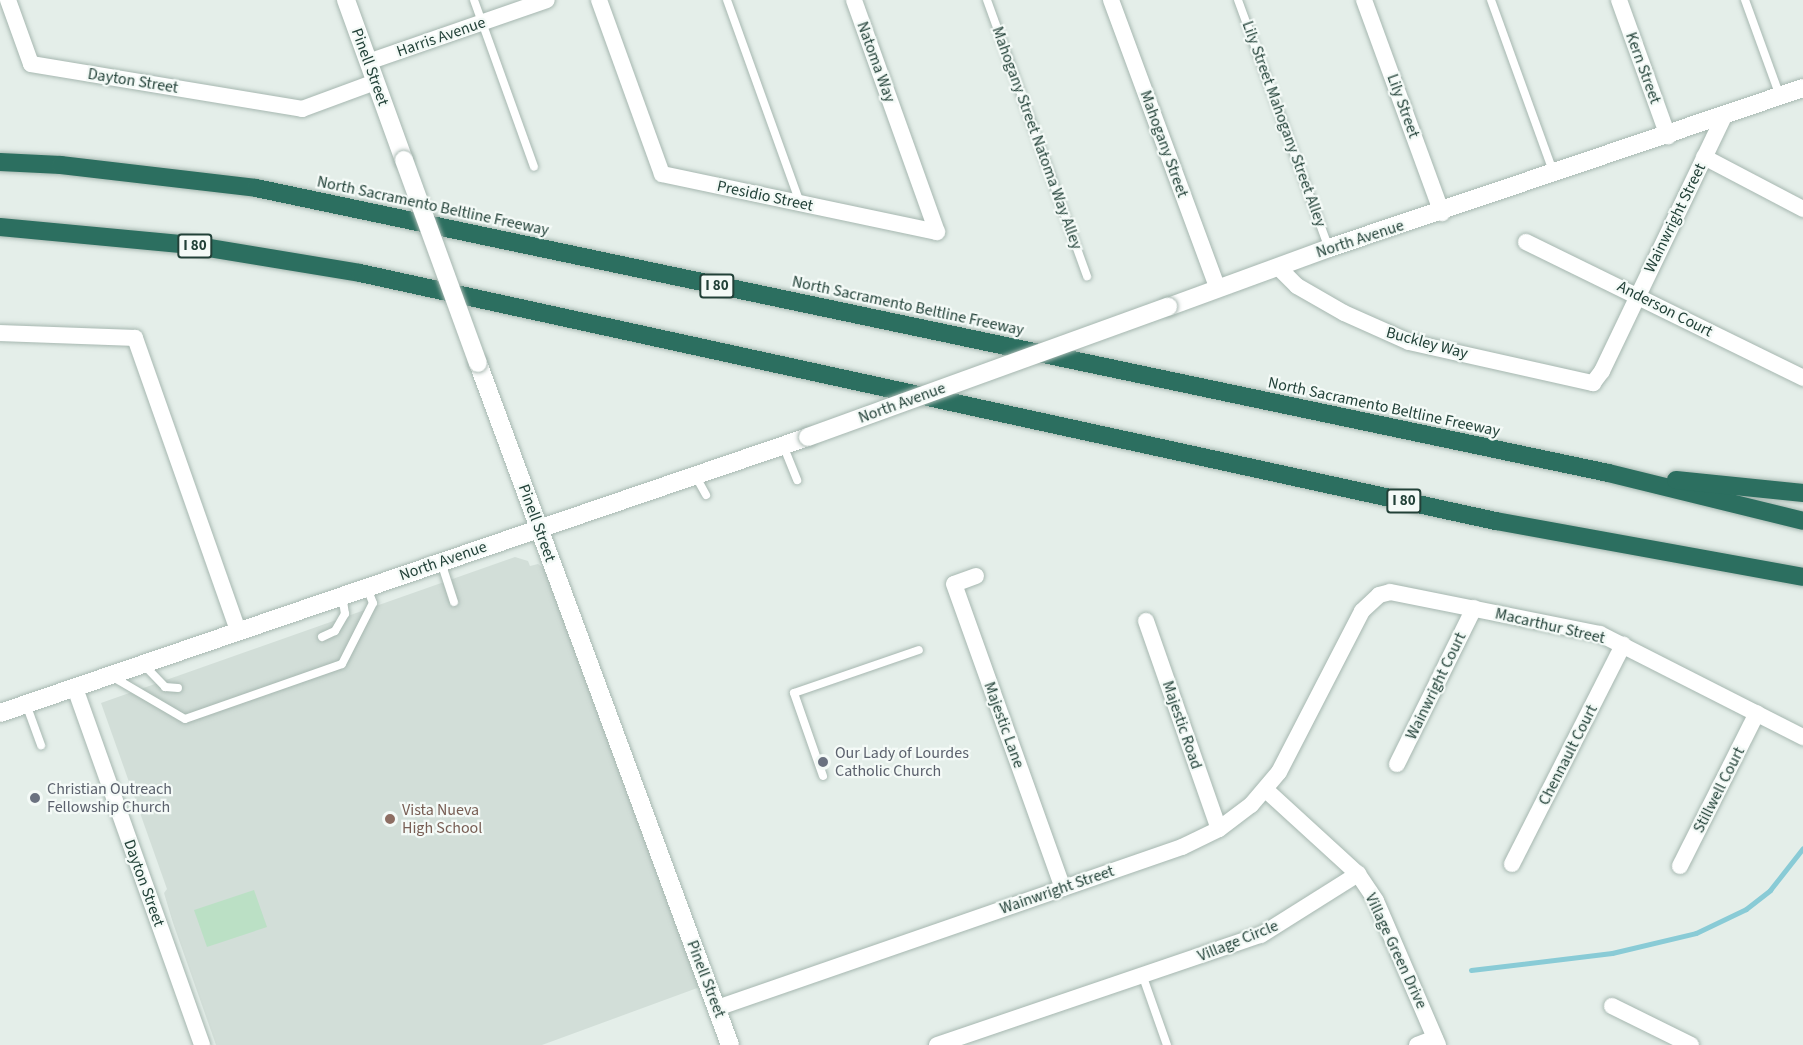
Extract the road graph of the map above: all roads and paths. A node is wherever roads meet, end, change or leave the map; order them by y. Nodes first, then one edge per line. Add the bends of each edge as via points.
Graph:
1 (8, 0) edge
2 (346, 0) edge
3 (474, 0) edge
4 (547, 0) edge
5 (599, 0) edge
6 (727, 0) edge
7 (854, 0) edge
8 (987, 0) edge
9 (1111, 0) edge
10 (1238, 0) edge
11 (1364, 0) edge
12 (1491, 0) edge
13 (1619, 0) edge
14 (1745, 0) edge
15 (482, 23) junction
16 (368, 62) junction
17 (375, 82) junction
18 (1803, 88) edge
19 (1780, 96) junction
20 (1724, 116) junction
21 (898, 124) joint
22 (1668, 136) junction
23 (1704, 157) junction
24 (0, 162) edge
25 (534, 167) dead end
26 (1554, 175) junction
27 (800, 203) junction
28 (1803, 209) edge
29 (1442, 213) junction
30 (0, 227) edge
31 (1526, 242) dead end
32 (1329, 248) junction
33 (1278, 267) junction
34 (1087, 276) dead end
35 (1218, 289) junction
36 (1638, 294) junction
37 (0, 333) edge
38 (1803, 378) edge
39 (1593, 383) joint
40 (783, 445) junction
41 (1608, 473) junction
42 (695, 475) junction
43 (798, 480) dead end
44 (1803, 494) edge
45 (706, 495) dead end
46 (1803, 521) edge
47 (539, 528) junction
48 (441, 562) junction
49 (976, 576) dead end
50 (1803, 577) edge
51 (367, 587) junction
52 (342, 596) junction
53 (454, 602) dead end
54 (1474, 608) junction
55 (1146, 621) dead end
56 (238, 631) junction
57 (322, 637) dead end
58 (1623, 645) junction
59 (919, 650) dead end
60 (142, 664) junction
61 (110, 675) junction
62 (1326, 681) joint
63 (75, 687) junction
64 (178, 688) dead end
65 (26, 704) junction
66 (0, 713) edge
67 (1757, 714) junction
68 (1803, 737) edge
69 (41, 745) dead end
70 (1398, 764) dead end
71 (823, 776) dead end
72 (1266, 790) junction
73 (1219, 830) junction
74 (1512, 864) dead end
75 (1680, 866) dead end
76 (1358, 874) junction
77 (1063, 888) junction
78 (1143, 977) junction
79 (1612, 1006) dead end
80 (717, 1008) junction
81 (1437, 1041) edge
82 (202, 1045) edge
83 (730, 1045) edge
84 (937, 1045) edge
85 (1167, 1045) edge
86 (1417, 1045) edge
87 (1690, 1045) edge

1 - 17 street, Dayton Street via 31,64 302,109
2 - 16 street, Pinell Street
3 - 15 lane
4 - 15 street, Harris Avenue
5 - 27 street, Presidio Street via 662,174
6 - 27 lane
7 - 21 street, Natoma Way
8 - 34 lane, Mahogany Street Natoma Way Alley
9 - 35 street, Mahogany Street
10 - 32 lane, Lily Street Mahogany Street Alley
11 - 29 street, Lily Street
12 - 26 lane
13 - 22 street, Kern Street
14 - 19 lane
15 - 16 street, Harris Avenue
15 - 25 lane
16 - 17 street, Pinell Street
17 - 47 street, Pinell Street, bridge
18 - 19 street, North Avenue
19 - 20 street, North Avenue
20 - 22 street, North Avenue
20 - 23 street, Wainwright Street
21 - 27 street, Presidio Street via 937,232
22 - 26 street, North Avenue
23 - 28 street
23 - 36 street, Wainwright Street
24 - 41 highway, North Sacramento Beltline Freeway / I 80 via 61,165 256,188
26 - 29 street, North Avenue
29 - 32 street, North Avenue
30 - 50 highway, I 80 via 191,245 360,273 1408,502
31 - 36 street, Anderson Court
32 - 33 street, North Avenue
33 - 35 street, North Avenue
33 - 39 street, Buckley Way via 1297,286 1344,313 1410,342
35 - 40 street, North Avenue, bridge
36 - 38 street, Anderson Court
36 - 39 street, Wainwright Street
37 - 56 street via 135,338
40 - 42 street, North Avenue
40 - 43 lane
41 - 44 highway
41 - 46 highway, North Sacramento Beltline Freeway / I 80
42 - 45 lane
42 - 47 street, North Avenue
47 - 48 street, North Avenue
47 - 80 street, Pinell Street
48 - 51 street, North Avenue
48 - 53 lane
49 - 77 street, Majestic Lane via 954,584
51 - 52 street, North Avenue
51 - 61 lane via 373,603 342,664 207,711 185,718
52 - 56 street, North Avenue
52 - 57 lane via 345,614 334,631
54 - 58 street, Macarthur Street via 1599,634
54 - 62 street, Macarthur Street via 1401,592 1379,595 1362,611
54 - 70 street, Wainwright Court
55 - 73 street, Majestic Road
56 - 60 street, North Avenue
58 - 67 street, Macarthur Street
58 - 74 street, Chennault Court
59 - 71 lane via 794,693
60 - 61 street, North Avenue
60 - 64 lane via 165,687
61 - 63 street, North Avenue
62 - 72 street, Wainwright Street
63 - 65 street, North Avenue
63 - 82 street, Dayton Street
65 - 66 street, North Avenue
65 - 69 lane
67 - 68 street, Macarthur Street
67 - 75 street, Stillwell Court
72 - 73 street, Wainwright Street
72 - 76 street, Village Green Drive
73 - 77 street, Wainwright Street via 1182,847
76 - 78 street, Village Circle via 1261,935
76 - 81 street, Village Green Drive via 1376,901
77 - 80 street, Wainwright Street
78 - 84 street, Village Circle
78 - 85 lane
79 - 87 street
80 - 83 street, Pinell Street
81 - 86 street

